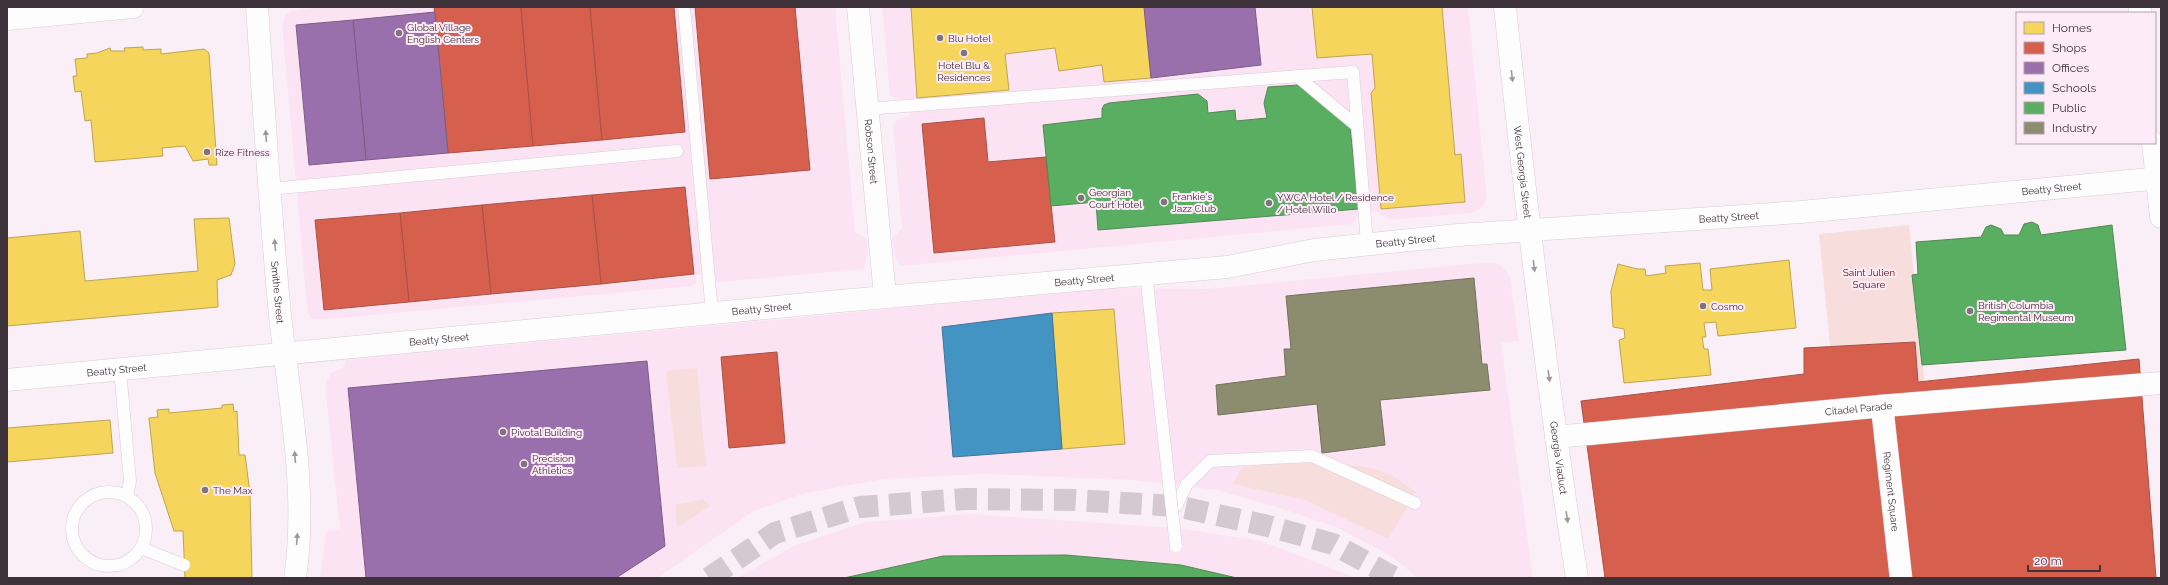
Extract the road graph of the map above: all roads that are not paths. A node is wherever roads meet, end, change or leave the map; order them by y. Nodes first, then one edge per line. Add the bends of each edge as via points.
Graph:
1 (133, 7) edge
2 (257, 7) edge
3 (684, 7) edge
4 (858, 7) edge
5 (1505, 7) edge
6 (7, 19) edge
7 (1297, 76) junction
8 (866, 109) junction
9 (1357, 126) junction
10 (2153, 144) edge
11 (677, 151) dead end
12 (2159, 178) edge
13 (270, 189) junction
14 (2161, 217) edge
15 (1529, 229) junction
16 (1366, 244) junction
17 (1146, 274) junction
18 (885, 296) junction
19 (712, 313) junction
20 (1543, 337) joint
21 (285, 353) junction
22 (120, 370) junction
23 (7, 380) edge
24 (2151, 384) edge
25 (1882, 406) junction
26 (1556, 436) junction
27 (126, 496) junction
28 (1415, 502) dead end
29 (1176, 506) dead end
30 (1176, 546) dead end
31 (141, 548) junction
32 (184, 564) dead end
33 (295, 578) edge
34 (1577, 578) edge
35 (1901, 578) edge

1 - 6 street
13 -> 2 street, Smithe Street
3 - 19 lane
4 - 8 street, Robson Street
5 -> 15 street, West Georgia Street
7 - 8 lane
7 - 9 lane
7 - 9 lane via 1353,72
8 - 18 street, Robson Street
9 - 16 lane
10 - 12 street
11 - 13 lane
12 - 14 street
12 - 15 street, Beatty Street via 1801,212
21 -> 13 street, Smithe Street
15 - 16 street, Beatty Street
15 -> 20 street, West Georgia Street
16 - 17 street, Beatty Street via 1314,250 1227,267
17 - 18 street, Beatty Street
17 - 30 lane, bridge
18 - 19 street, Beatty Street
19 - 21 street, Beatty Street
20 -> 26 street, Georgia Viaduct
21 - 22 street, Beatty Street
33 -> 21 street, Smithe Street via 298,496
22 - 23 street, Beatty Street
22 - 27 lane via 130,481
24 - 25 street, Citadel Parade
25 - 26 street, Citadel Parade
25 - 35 street, Regiment Square
26 -> 34 street, Georgia Viaduct
27 - 31 lane via 136,503 143,513 146,525
27 - 31 lane via 104,492 93,495 83,502 72,523 72,534 82,555 102,565 124,563
28 - 29 lane via 1312,456 1210,461 1187,484
31 - 32 lane

